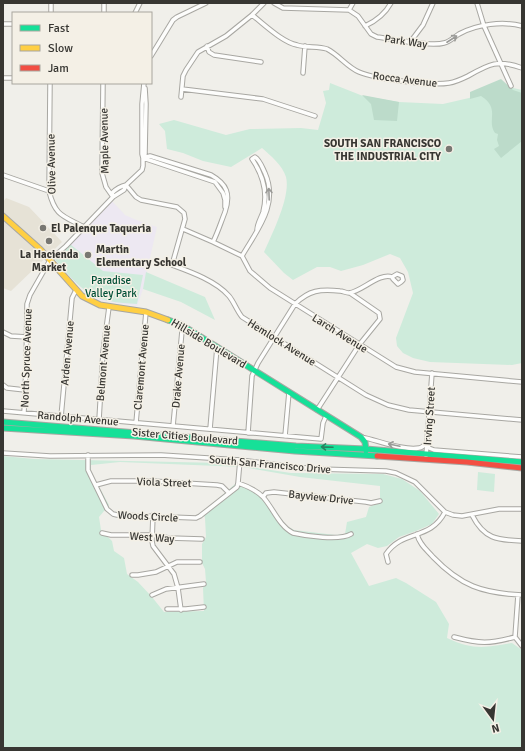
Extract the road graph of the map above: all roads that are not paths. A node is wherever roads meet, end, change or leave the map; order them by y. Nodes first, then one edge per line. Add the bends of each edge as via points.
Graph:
1 (140, 3) edge
2 (206, 3) edge
3 (264, 3) edge
4 (274, 3) edge
5 (353, 3) edge
6 (391, 3) edge
7 (433, 3) edge
8 (477, 3) edge
9 (350, 10) junction
10 (135, 12) edge
11 (252, 14) junction
12 (365, 26) junction
13 (484, 26) junction
14 (522, 26) edge
15 (411, 41) junction
16 (207, 46) junction
17 (305, 46) junction
18 (152, 54) edge
19 (261, 62) dead end
20 (500, 62) junction
21 (522, 68) edge
22 (303, 73) dead end
23 (50, 84) edge
24 (103, 84) edge
25 (144, 84) edge
26 (511, 86) dead end
27 (182, 89) junction
28 (181, 97) dead end
29 (315, 116) dead end
30 (143, 158) junction
31 (3, 175) edge
32 (264, 175) junction
33 (126, 185) junction
34 (49, 192) junction
35 (113, 197) junction
36 (3, 216) edge
37 (84, 227) junction
38 (182, 229) junction
39 (213, 242) junction
40 (242, 256) junction
41 (50, 260) junction
42 (392, 277) dead end
43 (76, 290) junction
44 (350, 293) junction
45 (295, 304) junction
46 (109, 307) junction
47 (146, 312) junction
48 (184, 327) junction
49 (3, 332) edge
50 (27, 337) junction
51 (274, 337) junction
52 (359, 345) junction
53 (217, 347) junction
54 (254, 370) junction
55 (432, 373) junction
56 (338, 377) junction
57 (522, 382) edge
58 (3, 385) edge
59 (25, 390) junction
60 (289, 392) junction
61 (317, 410) junction
62 (3, 411) edge
63 (429, 412) junction
64 (24, 413) junction
65 (326, 416) junction
66 (61, 417) junction
67 (99, 420) junction
68 (522, 420) edge
69 (3, 422) edge
70 (136, 423) junction
71 (173, 426) junction
72 (3, 428) edge
73 (210, 429) junction
74 (248, 433) junction
75 (285, 436) junction
76 (361, 437) junction
77 (427, 443) junction
78 (366, 448) junction
79 (3, 452) edge
80 (88, 455) junction
81 (366, 455) junction
82 (426, 456) junction
83 (522, 457) edge
84 (240, 460) junction
85 (522, 462) edge
86 (522, 468) edge
87 (238, 483) junction
88 (96, 485) junction
89 (229, 493) junction
90 (263, 497) junction
91 (380, 501) dead end
92 (522, 509) edge
93 (445, 512) junction
94 (472, 515) junction
95 (153, 516) junction
96 (102, 533) dead end
97 (351, 534) dead end
98 (417, 534) junction
99 (152, 535) junction
100 (202, 539) dead end
101 (522, 542) edge
102 (200, 562) dead end
103 (388, 562) dead end
104 (168, 565) junction
105 (132, 575) dead end
106 (204, 584) dead end
107 (178, 588) junction
108 (152, 595) dead end
109 (520, 595) edge
110 (204, 607) dead end
111 (167, 609) dead end
112 (181, 610) junction
113 (454, 637) dead end
114 (515, 637) junction
115 (522, 646) edge

1 - 10 street
2 - 18 street via 173,20
3 - 11 street
4 - 9 street via 283,8
5 - 9 street
6 - 12 street via 387,10
7 - 15 street via 423,25
8 - 13 street
9 - 12 street, Park Way
11 - 16 street via 226,36
11 - 17 street, Rocca Avenue via 288,42
12 - 15 street, Park Way via 377,37
13 - 14 street, Park Way via 499,23
15 -> 13 street, Park Way via 444,44 469,29
13 - 20 street
16 - 19 street via 209,52 214,55
16 - 27 street via 198,52 186,70
17 - 20 street, Rocca Avenue via 334,53 358,72 432,85 458,81 488,64
17 - 22 street
20 - 21 street
20 - 26 street
23 - 34 street, Olive Avenue
24 - 35 street, Maple Avenue via 102,173 106,187
25 - 30 street, North Spruce Avenue via 146,104
27 - 28 street
27 - 29 street via 264,99
30 - 33 street, North Spruce Avenue via 142,170
30 - 39 street via 150,156 211,175 224,185 228,200
31 - 34 street
32 - 32 street via 259,160 253,158 252,159
32 - 40 street via 269,186 269,203 265,218
33 - 35 street, North Spruce Avenue via 124,190
33 - 38 street, Hemlock Avenue via 141,200 177,207 184,212
34 - 37 street, Olive Avenue via 58,213
35 - 37 street, North Spruce Avenue
36 - 41 main road, Hillside Boulevard
37 - 41 street, North Spruce Avenue
38 - 39 street
38 - 51 street, Hemlock Avenue via 172,265 192,272 222,289 242,317
39 - 40 street
40 - 45 street, Larch Avenue via 250,271
41 - 43 main road, Hillside Boulevard
41 - 50 street, North Spruce Avenue via 27,304
42 - 44 street via 380,278
43 - 46 main road, Hillside Boulevard via 90,301
43 - 66 street, Arden Avenue via 72,298
44 - 45 street via 324,290 312,292
44 - 52 street via 379,313 380,319
45 - 51 street
45 - 52 street, Larch Avenue
46 - 47 main road, Hillside Boulevard
46 - 67 street, Belmont Avenue
47 - 48 main road, Hillside Boulevard
47 - 70 street, Claremont Avenue
48 - 53 main road, Hillside Boulevard
48 - 71 street, Drake Avenue
49 - 50 street via 11,336
50 - 59 street, North Spruce Avenue
51 - 54 street
51 - 56 street, Hemlock Avenue
52 - 55 street, Larch Avenue via 396,367
52 - 56 street
53 - 54 main road, Hillside Boulevard
53 - 73 street
54 - 60 main road, Hillside Boulevard
54 - 74 street via 251,380
55 - 57 street, Larch Avenue
55 - 63 street, Irving Street
56 - 61 street
56 - 63 street, Hemlock Avenue via 388,405
58 - 59 street via 7,388
59 - 64 street, North Spruce Avenue
60 - 61 main road, Hillside Boulevard
60 - 75 street
61 - 65 main road, Hillside Boulevard
62 - 64 street, Randolph Avenue
63 - 68 street, Hemlock Avenue
63 - 77 street, Irving Street
64 - 66 street, Randolph Avenue
65 - 75 street, Randolph Avenue via 321,439
65 - 76 main road, Hillside Boulevard
66 - 67 street, Randolph Avenue
67 - 70 street, Randolph Avenue
78 -> 69 main road, Sister Cities Boulevard via 296,446
70 - 71 street, Randolph Avenue
71 - 73 street, Randolph Avenue
72 - 81 main road, Sister Cities Boulevard
73 - 74 street, Randolph Avenue
74 - 75 street, Randolph Avenue
77 -> 76 street, Hillside Boulevard via 416,448
76 - 78 main road
77 - 82 street, Irving Street
77 - 83 street via 429,448 434,450
78 - 81 main road
78 - 82 main road
79 - 80 street, South San Francisco Drive via 50,456
80 - 84 street, South San Francisco Drive via 155,455
80 - 88 street, Woods Circle via 88,470
81 - 82 main road
82 - 85 main road
82 - 86 main road
84 - 87 street
84 - 93 street, South San Francisco Drive via 295,467 396,473 415,482
87 - 89 street
87 - 90 street via 252,488
88 - 89 street, Viola Street via 111,481 151,481 217,485
88 - 95 street, Woods Circle via 107,509 113,514
89 - 95 street, Woods Circle via 196,518
90 - 91 street, Bayview Drive via 266,493 274,492 366,502
90 - 97 street via 283,526 293,533 330,537
92 - 94 street via 499,509
93 - 94 street via 462,516
93 - 98 street via 434,526
94 - 101 street via 477,525 492,538
95 - 99 street
96 - 99 street, West Way
98 - 103 street via 390,548 386,554
98 - 109 street via 422,544 459,580 484,591
99 - 100 street, West Way
99 - 104 street via 154,546
102 - 104 street via 177,562
104 - 105 street via 156,572
104 - 107 street
106 - 107 street
107 - 108 street via 166,589
107 - 112 street
109 - 114 street
110 - 112 street
111 - 112 street
113 - 114 street via 480,643
114 - 115 street

